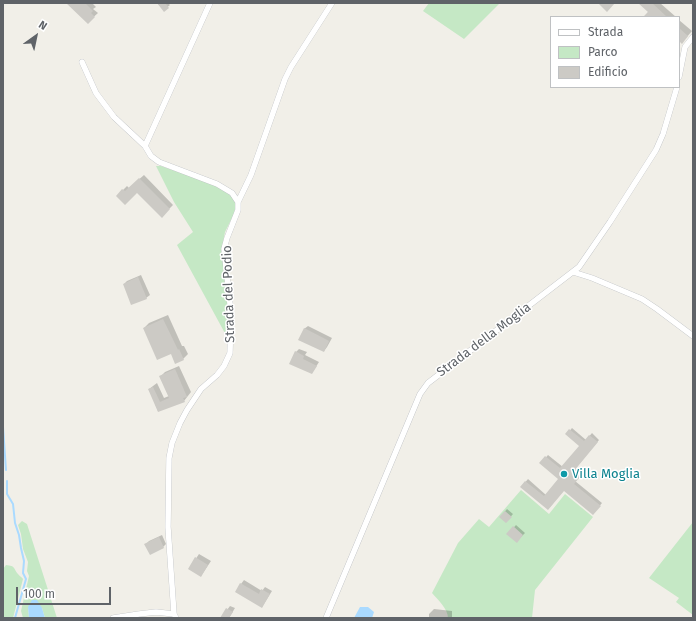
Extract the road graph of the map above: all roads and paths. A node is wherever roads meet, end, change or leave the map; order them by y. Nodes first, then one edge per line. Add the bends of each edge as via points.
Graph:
1 (210, 3) edge
2 (332, 3) edge
3 (693, 37) edge
4 (82, 62) dead end
5 (680, 72) edge
6 (677, 88) edge
7 (145, 146) junction
8 (238, 202) junction
9 (573, 272) junction
10 (693, 336) edge
11 (175, 616) edge
12 (113, 618) edge
13 (326, 618) edge

1 - 7 street
2 - 8 street, Strada del Podio via 291,67 251,175
3 - 5 street via 685,47
4 - 7 street via 96,93 114,117
6 - 9 street, Strada della Moglia via 656,150 610,222
7 - 8 street via 151,156 159,162 217,184 232,193
8 - 11 street, Strada del Podio via 238,210 224,249 231,313 230,353 224,366 202,389 187,410 172,443 169,458 168,527
9 - 10 street via 642,299
9 - 13 street, Strada della Moglia via 428,383 420,394
11 - 12 street, Strada del Podio via 156,612

